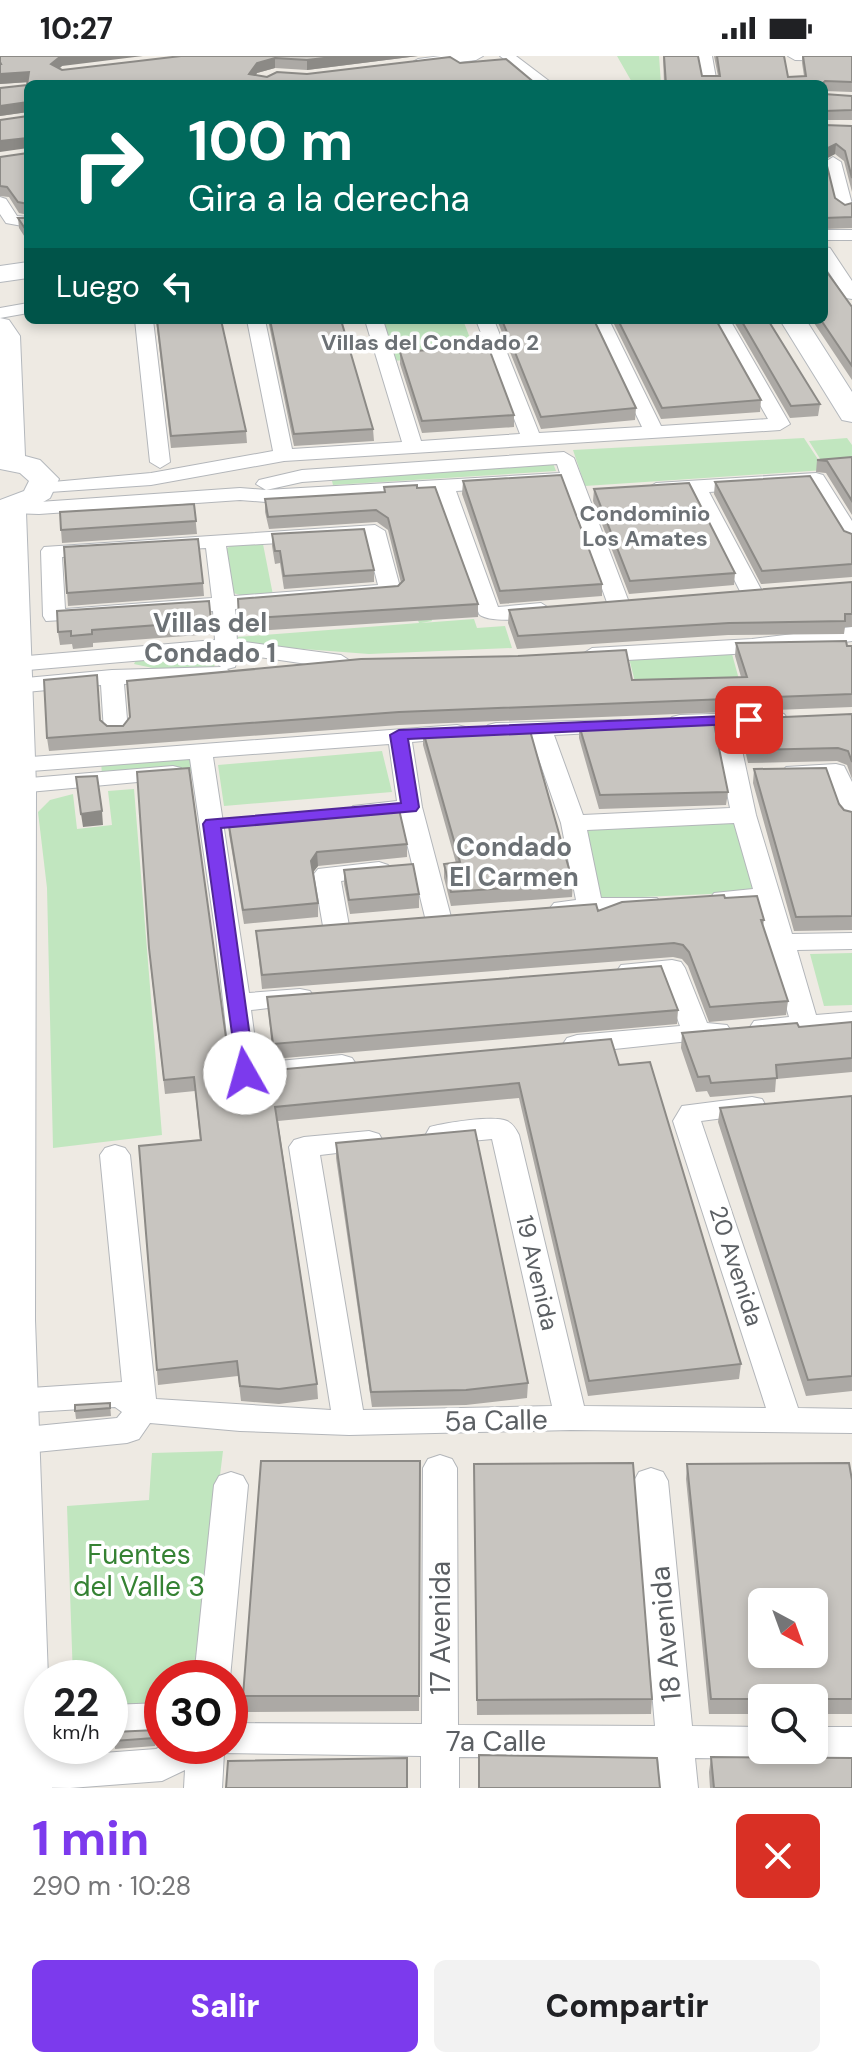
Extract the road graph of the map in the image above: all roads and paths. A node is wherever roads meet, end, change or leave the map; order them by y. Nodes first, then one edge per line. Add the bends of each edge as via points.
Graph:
1 (476, 56) edge
2 (705, 56) edge
3 (852, 57) edge
4 (509, 58) edge
5 (793, 61) edge
6 (540, 80) edge
7 (709, 80) edge
8 (838, 160) edge
9 (837, 200) edge
10 (0, 202) edge
11 (24, 222) edge
12 (828, 235) edge
13 (852, 235) edge
14 (828, 256) edge
15 (24, 271) edge
16 (845, 273) edge
17 (0, 274) edge
18 (852, 294) edge
19 (24, 309) edge
20 (0, 313) edge
21 (144, 324) edge
22 (257, 324) edge
23 (375, 324) edge
24 (487, 324) edge
25 (602, 324) edge
26 (723, 324) edge
27 (796, 324) edge
28 (0, 326) edge
29 (852, 414) edge
30 (655, 433) junction
31 (532, 439) junction
32 (413, 446) junction
33 (284, 455) junction
34 (6, 461) edge
35 (160, 462) junction
36 (233, 462) junction
37 (112, 476) junction
38 (444, 486) junction
39 (697, 487) junction
40 (580, 488) junction
41 (637, 490) edge
42 (240, 494) junction
43 (23, 495) edge
44 (852, 538) edge
45 (215, 541) junction
46 (723, 596) edge
47 (224, 604) junction
48 (590, 607) edge
49 (562, 609) edge
50 (852, 634) edge
51 (852, 644) edge
52 (756, 645) junction
53 (227, 646) junction
54 (565, 656) edge
55 (113, 670) junction
56 (241, 673) junction
57 (15, 675) junction
58 (795, 719) edge
59 (724, 720) junction
60 (663, 723) edge
61 (632, 724) edge
62 (540, 728) junction
63 (116, 731) edge
64 (399, 735) junction
65 (202, 760) junction
66 (735, 773) junction
67 (18, 776) junction
68 (410, 807) junction
69 (334, 814) edge
70 (744, 815) junction
71 (852, 816) edge
72 (242, 821) edge
73 (573, 823) junction
74 (212, 824) junction
75 (426, 867) junction
76 (767, 896) junction
77 (590, 906) junction
78 (544, 909) edge
79 (468, 915) edge
80 (438, 917) junction
81 (409, 919) edge
82 (365, 924) edge
83 (336, 926) junction
84 (305, 929) edge
85 (260, 933) edge
86 (229, 936) junction
87 (852, 941) edge
88 (782, 942) junction
89 (610, 973) edge
90 (329, 995) edge
91 (236, 1003) junction
92 (852, 1021) edge
93 (805, 1023) junction
94 (697, 1033) junction
95 (557, 1045) edge
96 (370, 1062) edge
97 (7, 1100) edge
98 (774, 1104) edge
99 (115, 1155) dead end
100 (141, 1410) junction
101 (571, 1418) junction
102 (786, 1420) junction
103 (16, 1421) junction
104 (852, 1421) edge
105 (349, 1423) junction
106 (440, 1468) dead end
107 (651, 1481) dead end
108 (231, 1485) dead end
109 (25, 1660) edge
110 (214, 1660) edge
111 (248, 1739) edge
112 (440, 1741) junction
113 (675, 1742) junction
114 (748, 1743) edge
115 (828, 1743) edge
116 (852, 1743) edge
117 (205, 1764) edge
118 (203, 1788) edge
119 (440, 1788) edge
120 (679, 1788) edge

1 - 4 street via 403,69
2 - 7 street
3 - 5 street
4 - 6 street
8 - 9 street
10 - 11 street via 12,220
12 - 13 street
14 - 16 street
15 - 17 main road
16 - 18 street
19 - 20 street
21 - 35 street
22 - 33 street
23 - 32 street
24 - 31 street
25 - 30 street
26 - 30 street via 780,424
27 - 29 main road
28 - 34 main road via 7,336
30 - 31 street
31 - 32 street
32 - 33 street
33 - 36 street
34 - 43 main road via 30,466
35 - 36 street
35 - 37 street
36 - 37 street via 151,479
37 - 43 street
38 - 40 street
38 - 42 street via 278,497
38 - 49 street via 490,614
39 - 41 street
39 - 44 street via 816,479
39 - 46 street via 760,592
40 - 42 street via 564,458 302,476
40 - 48 street via 626,604
42 - 43 street via 39,508
43 - 57 main road
45 - 47 street
45 - 47 street via 375,531 390,591
45 - 47 street via 51,551 54,616
47 - 53 street
50 - 52 street
51 - 52 street
52 - 54 street
53 - 55 street
53 - 56 street
53 - 56 street via 349,662
55 - 56 street
55 - 57 street
55 - 63 street
57 - 67 main road
58 - 59 street
59 - 60 street
59 - 66 street
61 - 62 street
62 - 64 street
62 - 73 street
64 - 65 street
64 - 68 street
65 - 67 street
65 - 74 street
66 - 70 street
66 - 71 street via 836,771
67 - 97 main road
68 - 69 street
68 - 75 street
70 - 73 street
70 - 76 street
72 - 74 street
73 - 77 street
74 - 86 street
75 - 80 street
75 - 83 street via 327,874
76 - 77 street
76 - 88 street
77 - 78 street
79 - 80 street
80 - 81 street
82 - 83 street
83 - 84 street
85 - 86 street
86 - 91 street
87 - 88 street
88 - 93 street
89 - 94 street via 672,968
90 - 91 street
91 - 96 street via 245,1073
92 - 93 street
93 - 94 street
94 - 95 street
97 - 103 main road
98 - 102 street, 20 Avenida via 692,1113 687,1121
99 - 100 street
100 - 103 street via 127,1430
100 - 105 street, 5a Calle
101 - 102 street, 5a Calle
101 - 105 street, 5a Calle
101 - 105 street, 19 Avenida via 500,1129 304,1147
102 - 104 street, 5a Calle
103 - 109 main road
106 - 112 street, 17 Avenida
107 - 113 street, 18 Avenida
108 - 110 street
111 - 112 street, 7a Calle
112 - 113 street, 7a Calle
112 - 119 street, 17 Avenida
113 - 114 street, 7a Calle
113 - 120 street, 18 Avenida
115 - 116 street
117 - 118 street

